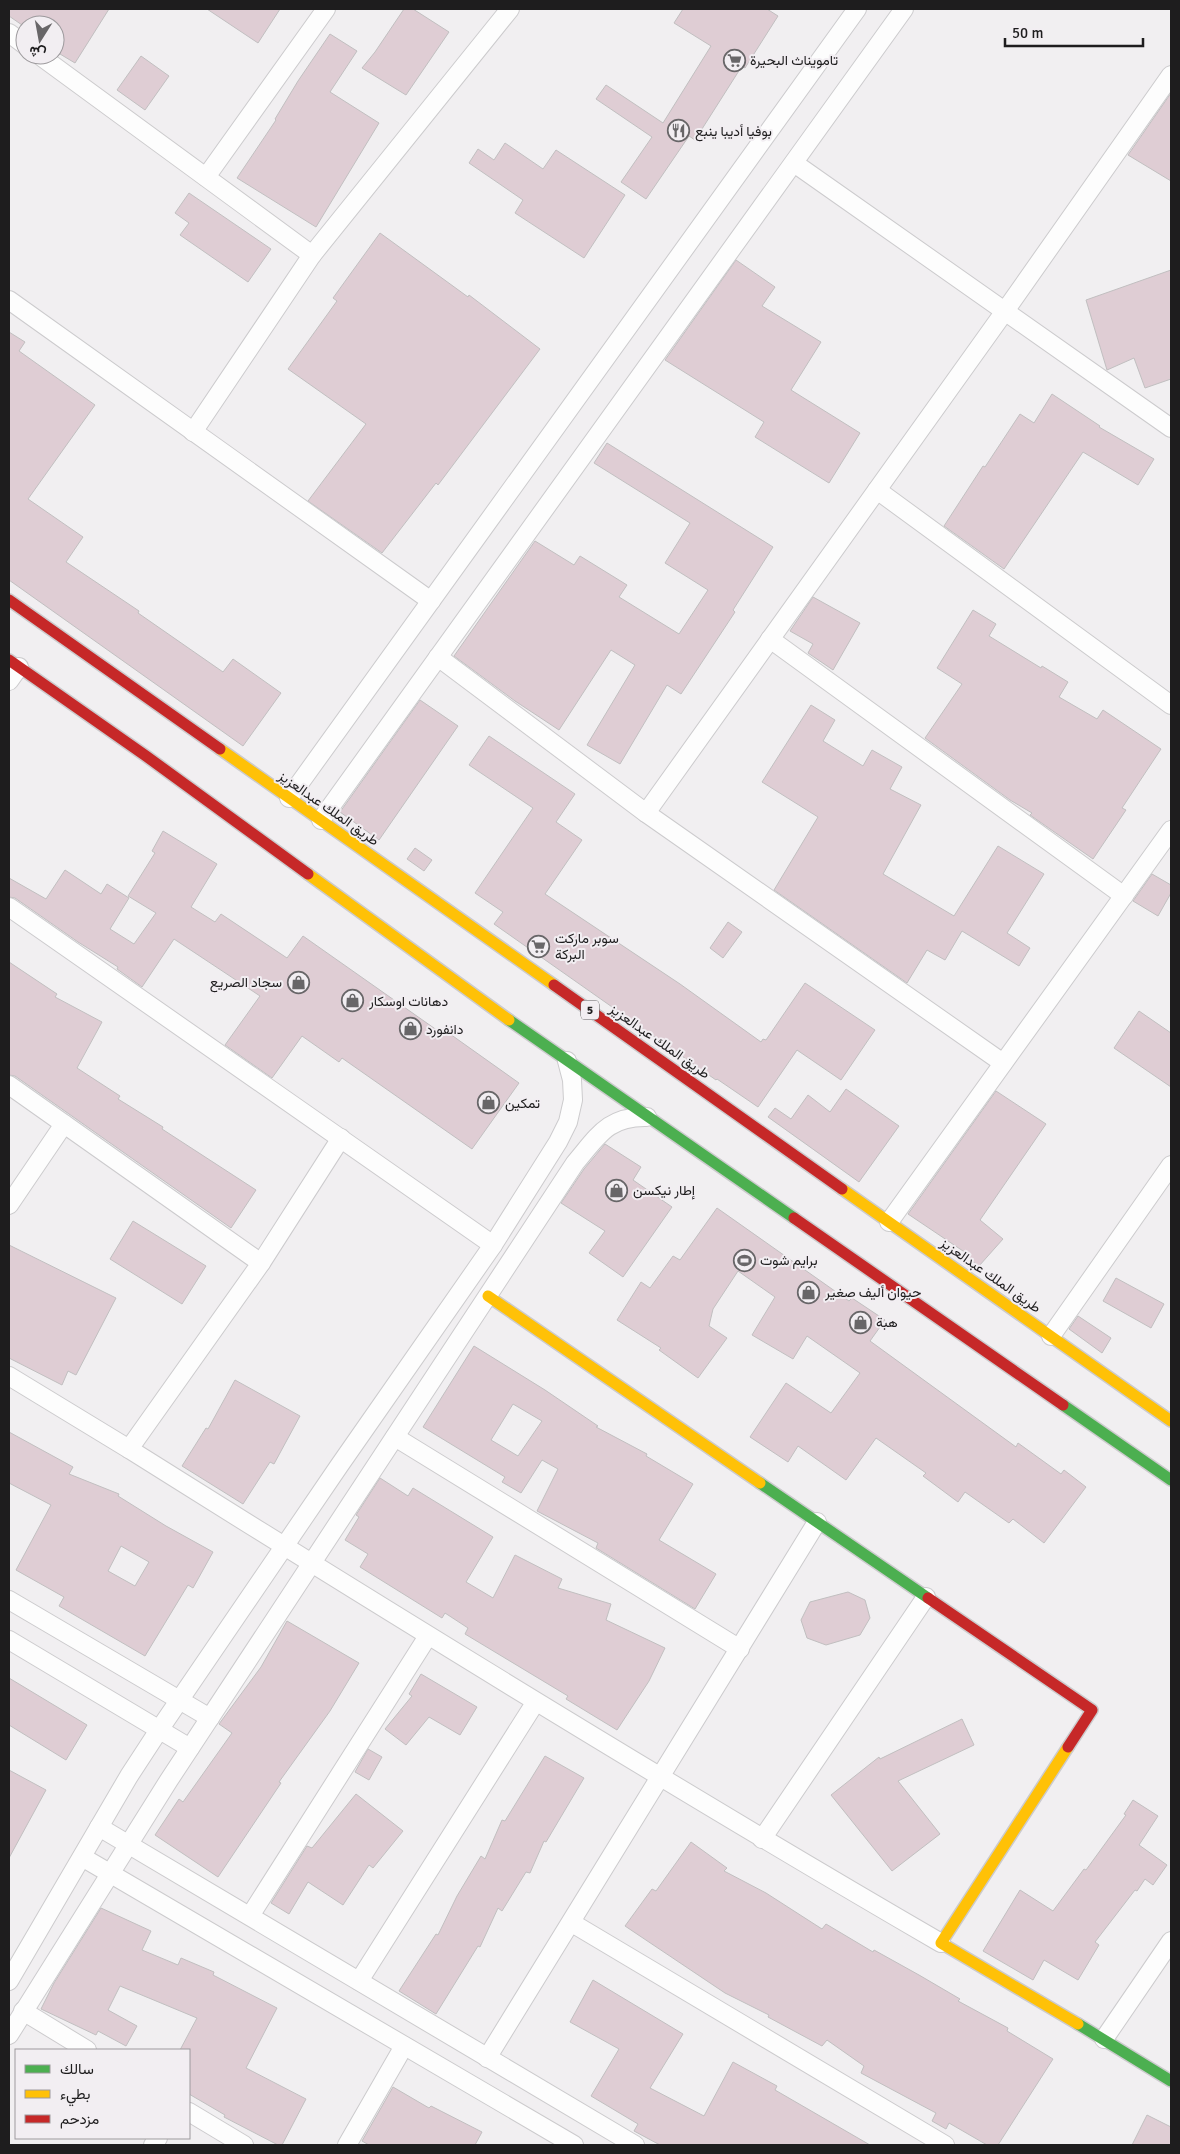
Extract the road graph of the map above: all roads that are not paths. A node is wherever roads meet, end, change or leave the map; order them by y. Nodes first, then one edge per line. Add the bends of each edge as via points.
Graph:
1 (326, 9) edge
2 (510, 9) edge
3 (857, 9) edge
4 (904, 9) edge
5 (53, 65) edge
6 (1171, 75) edge
7 (794, 162) junction
8 (206, 178) junction
9 (312, 255) junction
10 (9, 300) edge
11 (1005, 311) junction
12 (1171, 428) edge
13 (193, 432) junction
14 (877, 490) junction
15 (9, 600) edge
16 (431, 601) junction
17 (770, 639) junction
18 (438, 657) junction
19 (12, 669) edge
20 (1171, 705) edge
21 (289, 798) junction
22 (646, 813) junction
23 (320, 820) junction
24 (1171, 830) edge
25 (1124, 896) junction
26 (9, 907) edge
27 (567, 1061) junction
28 (1003, 1063) junction
29 (9, 1085) edge
30 (646, 1117) junction
31 (64, 1124) junction
32 (563, 1132) junction
33 (341, 1138) junction
34 (587, 1149) junction
35 (1171, 1165) edge
36 (9, 1205) edge
37 (889, 1222) junction
38 (493, 1244) junction
39 (261, 1263) junction
40 (488, 1296) junction
41 (1051, 1336) junction
42 (9, 1376) edge
43 (1171, 1421) edge
44 (395, 1437) junction
45 (129, 1449) junction
46 (1171, 1480) edge
47 (817, 1522) junction
48 (284, 1546) junction
49 (310, 1563) junction
50 (926, 1597) junction
51 (9, 1600) edge
52 (428, 1636) junction
53 (9, 1640) edge
54 (740, 1649) junction
55 (179, 1700) junction
56 (536, 1703) junction
57 (210, 1718) junction
58 (159, 1730) junction
59 (190, 1748) junction
60 (661, 1777) junction
61 (99, 1827) junction
62 (762, 1839) junction
63 (129, 1844) junction
64 (82, 1857) junction
65 (110, 1873) junction
66 (250, 1916) junction
67 (572, 1923) junction
68 (1171, 1941) edge
69 (942, 1943) junction
70 (9, 1981) edge
71 (359, 1981) junction
72 (23, 2011) junction
73 (9, 2035) edge
74 (1104, 2039) junction
75 (404, 2046) junction
76 (85, 2049) edge
77 (488, 2058) junction
78 (1171, 2081) edge
79 (190, 2113) edge
80 (549, 2139) edge
81 (244, 2145) edge
82 (347, 2145) edge
83 (574, 2145) edge
84 (635, 2145) edge
85 (944, 2145) edge

1 - 8 street
2 - 9 street
3 - 16 street
4 - 7 street
5 - 8 street
6 - 11 street
7 - 11 street
7 - 18 street
8 - 9 street
9 - 13 street
10 - 13 street
11 - 12 street
11 - 14 street
13 - 16 street
14 - 17 street
14 - 20 street
15 - 21 main road, طريق الملك عبدالعزيز / 5
16 - 21 street
17 - 22 street
17 - 25 street
18 - 22 street
18 - 23 street
19 - 27 main road via 154,762
21 - 23 main road, طريق الملك عبدالعزيز / 5
22 - 28 street
23 - 37 main road, طريق الملك عبدالعزيز / 5
24 - 25 street
25 - 28 street
26 - 33 street
27 - 30 main road
27 - 32 street via 573,1100
28 - 37 street
29 - 31 street
30 - 34 street via 610,1124
30 - 46 main road
31 - 36 street
31 - 39 street
32 - 34 street
32 - 38 street
33 - 38 street
33 - 39 street
34 - 40 street
35 - 41 street
37 - 41 main road, طريق الملك عبدالعزيز / 5
38 - 48 street
39 - 45 street
40 - 44 street
40 - 47 main road
41 - 43 main road, طريق الملك عبدالعزيز / 5
42 - 45 street
44 - 49 street
44 - 54 street
45 - 48 street
47 - 50 main road
47 - 54 street
48 - 49 street
48 - 55 street
49 - 52 street
49 - 57 street
50 - 62 street
50 - 69 main road via 1092,1710
51 - 55 street
52 - 56 street
52 - 66 street
53 - 58 street
54 - 60 street
55 - 57 street
55 - 58 street
56 - 60 street
56 - 71 street
57 - 59 street
58 - 59 street
58 - 61 street
59 - 63 street
60 - 62 street
60 - 67 street
61 - 63 street
61 - 64 street
62 - 69 street
63 - 65 street
63 - 66 street
64 - 65 street
64 - 70 street
65 - 72 street
65 - 75 street
66 - 71 street
67 - 77 street
67 - 85 street
68 - 74 street
69 - 74 main road
71 - 77 street
72 - 73 street
72 - 76 street
74 - 78 main road
75 - 80 street
75 - 82 street
77 - 84 street
79 - 81 street
80 - 83 street

